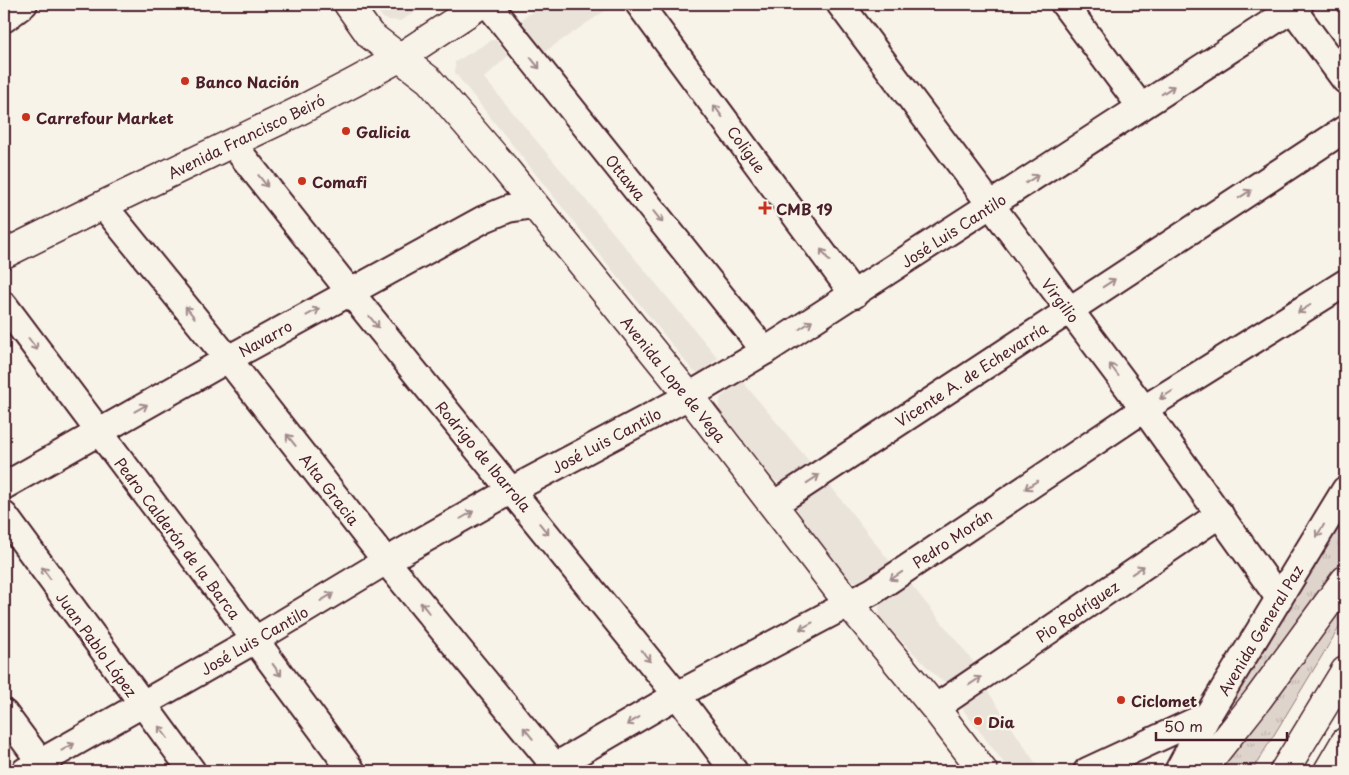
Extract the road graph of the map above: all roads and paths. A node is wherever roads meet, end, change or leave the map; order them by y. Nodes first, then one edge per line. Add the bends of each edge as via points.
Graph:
1 (24, 4) edge
2 (348, 4) edge
3 (481, 4) edge
4 (488, 4) edge
5 (639, 4) edge
6 (840, 4) edge
7 (1064, 4) edge
8 (1293, 5) edge
9 (4, 19) edge
10 (398, 58) junction
11 (1345, 80) edge
12 (1141, 107) junction
13 (1345, 129) edge
14 (232, 143) junction
15 (103, 205) junction
16 (533, 205) junction
17 (992, 206) junction
18 (4, 254) edge
19 (1345, 283) edge
20 (350, 292) junction
21 (854, 295) junction
22 (4, 305) edge
23 (1068, 310) junction
24 (765, 351) junction
25 (228, 359) junction
26 (689, 396) junction
27 (1144, 409) junction
28 (98, 432) junction
29 (4, 486) edge
30 (1345, 490) edge
31 (510, 491) junction
32 (773, 505) junction
33 (1220, 514) junction
34 (4, 515) edge
35 (386, 561) junction
36 (1345, 580) edge
37 (1279, 598) junction
38 (849, 604) junction
39 (255, 640) junction
40 (1345, 671) edge
41 (677, 695) junction
42 (142, 705) junction
43 (935, 708) junction
44 (4, 713) edge
45 (1208, 715) junction
46 (1345, 742) edge
47 (38, 768) edge
48 (554, 770) edge
49 (192, 771) edge
50 (352, 771) edge
51 (734, 771) edge
52 (983, 771) edge
53 (1087, 771) edge
54 (1178, 771) edge
55 (1201, 771) edge
56 (1284, 771) edge
57 (1328, 771) edge

1 - 9 street
2 - 10 main road, Avenida Lope de Vega via 370,35
3 - 10 main road, Avenida Francisco Beiró
4 -> 24 street, Ottawa
21 -> 5 street, Coligue
6 - 17 street, Virgilio
7 - 12 street
8 - 11 street
12 -> 8 street, José Luis Cantilo
10 - 14 main road, Avenida Francisco Beiró via 295,114
10 - 16 main road, Avenida Lope de Vega via 429,80
17 -> 12 street, José Luis Cantilo
23 -> 13 street, Vicente A. de Echevarría
14 - 15 main road, Avenida Francisco Beiró
14 -> 20 street, Rodrigo de Ibarrola
15 - 18 main road, Avenida Francisco Beiró
25 -> 15 street, Alta Gracia
16 - 20 street, Navarro via 508,209 484,219
16 - 26 main road, Avenida Lope de Vega
17 - 21 street, José Luis Cantilo
17 - 23 street, Virgilio
19 -> 27 street, Pedro Morán
25 -> 20 street, Navarro
20 -> 31 street, Rodrigo de Ibarrola
24 -> 21 street, José Luis Cantilo
22 -> 28 street, Pedro Calderón de la Barca
27 -> 23 street, Virgilio
32 -> 23 street, Vicente A. de Echevarría
24 - 26 street, José Luis Cantilo
28 -> 25 street, Navarro
35 -> 25 street, Alta Gracia
26 - 31 street, José Luis Cantilo
26 - 32 main road, Avenida Lope de Vega
27 - 33 street, Virgilio
27 -> 38 street, Pedro Morán
28 - 29 street, Navarro
28 - 39 street, Pedro Calderón de la Barca
30 -> 37 street, Avenida General Paz
35 -> 31 street, José Luis Cantilo
31 -> 41 street, Rodrigo de Ibarrola
32 - 38 main road, Avenida Lope de Vega
33 - 37 street, Virgilio
43 -> 33 street, Pio Rodríguez
42 -> 34 street, Juan Pablo López
39 -> 35 street, José Luis Cantilo
48 -> 35 street, Alta Gracia
36 - 55 main road
37 - 45 street, Avenida General Paz
38 -> 41 street, Pedro Morán
38 - 43 main road, Avenida Lope de Vega
39 - 42 street, José Luis Cantilo
39 -> 50 street, Pedro Calderón de la Barca
40 - 56 main road
41 -> 48 street, Pedro Morán
41 - 51 street, Rodrigo de Ibarrola
47 -> 42 street, José Luis Cantilo
49 -> 42 street, Juan Pablo López
43 - 52 main road, Avenida Lope de Vega
44 - 47 street
45 - 53 street
45 - 54 street, Avenida General Paz
46 - 57 main road

